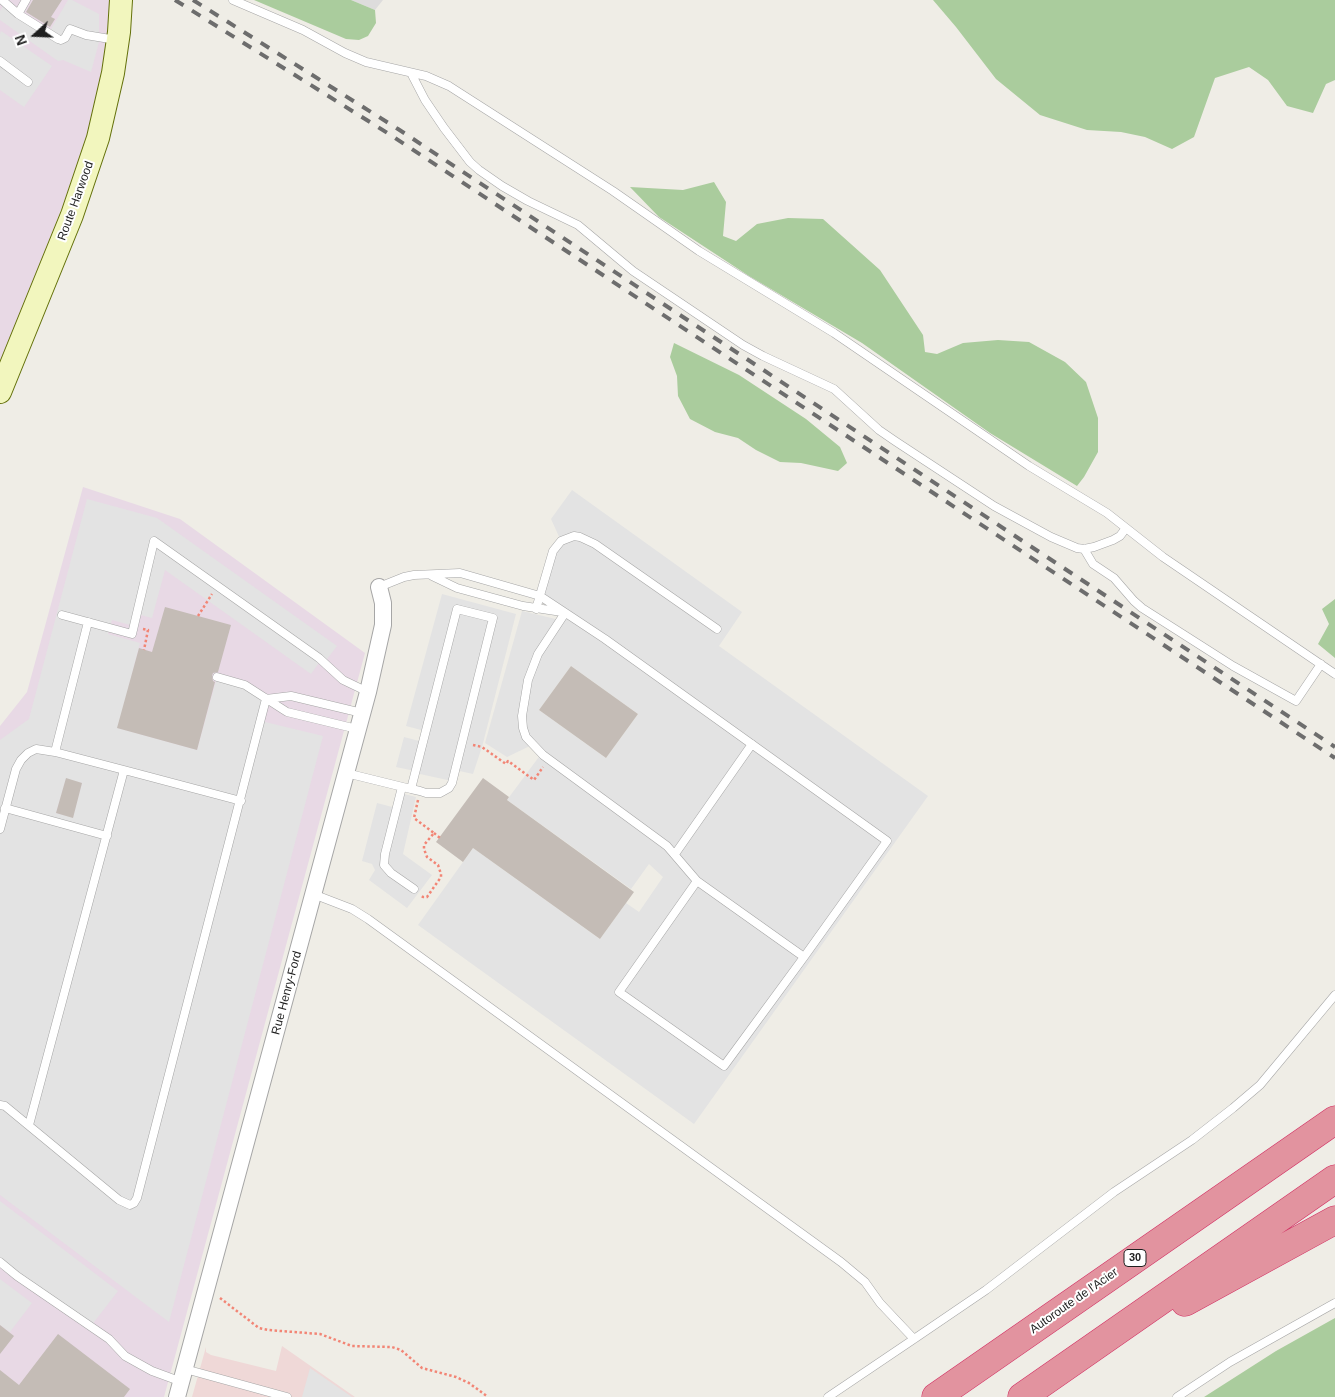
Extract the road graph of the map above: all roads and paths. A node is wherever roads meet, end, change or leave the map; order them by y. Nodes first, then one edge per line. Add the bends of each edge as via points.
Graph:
1 (2, 0) edge
2 (26, 0) edge
3 (121, 0) edge
4 (233, 0) edge
5 (18, 14) junction
6 (118, 40) junction
7 (0, 62) edge
8 (411, 73) junction
9 (28, 82) dead end
10 (0, 392) edge
11 (1126, 528) junction
12 (1084, 549) junction
13 (430, 575) junction
14 (379, 587) joint
15 (540, 596) junction
16 (207, 601) dead end
17 (536, 609) junction
18 (565, 613) junction
19 (62, 615) dead end
20 (198, 616) dead end
21 (88, 622) junction
22 (144, 629) dead end
23 (717, 629) dead end
24 (144, 650) dead end
25 (1321, 664) junction
26 (1335, 674) edge
27 (217, 678) dead end
28 (368, 692) junction
29 (266, 699) junction
30 (360, 721) junction
31 (752, 744) junction
32 (482, 747) dead end
33 (55, 752) junction
34 (548, 759) junction
35 (124, 770) junction
36 (346, 773) junction
37 (402, 787) junction
38 (411, 789) junction
39 (418, 797) dead end
40 (241, 801) junction
41 (5, 808) junction
42 (0, 829) edge
43 (434, 833) junction
44 (107, 836) junction
45 (440, 838) dead end
46 (675, 854) junction
47 (697, 881) junction
48 (416, 892) joint
49 (313, 894) junction
50 (804, 957) junction
51 (1335, 995) edge
52 (0, 1105) edge
53 (1335, 1120) edge
54 (29, 1126) junction
55 (1335, 1179) edge
56 (1335, 1220) edge
57 (0, 1262) edge
58 (206, 1292) junction
59 (1335, 1303) edge
60 (914, 1339) junction
61 (1067, 1366) junction
62 (181, 1383) edge
63 (287, 1397) edge
64 (488, 1397) edge
65 (828, 1397) edge
66 (936, 1397) edge
67 (1022, 1397) edge
68 (1177, 1397) edge

1 - 5 lane
2 - 5 lane
3 - 6 main road, Route Harwood
4 - 8 lane via 303,30 345,54
5 - 6 lane via 58,40 65,38 70,29
6 - 10 main road, Route Harwood via 107,102 90,162 46,283
7 - 9 lane
8 - 11 lane via 449,86 613,191 685,242 834,332
8 - 12 lane via 425,100 461,151 470,162 502,186 578,225 623,264 743,345 834,389 879,430 994,506 1051,537
11 - 12 lane via 1113,540
11 - 25 lane via 1163,557
12 - 25 lane via 1093,564 1114,578 1142,608 1296,702
13 - 14 lane via 404,577
13 - 15 lane via 460,573
13 - 17 lane via 457,588
14 - 28 street, Rue Henry-Ford via 383,625
15 - 17 lane
15 - 18 lane
15 - 23 lane via 557,544 568,538 580,537 595,544
16 - 20 path
17 - 18 lane
18 - 31 lane
18 - 34 lane via 538,654 523,704 526,737
19 - 21 lane
21 - 28 lane via 132,634 154,541 319,658 343,680
21 - 33 lane
22 - 24 path via 148,630
25 - 26 lane
27 - 29 lane via 245,685
28 - 30 street, Rue Henry-Ford
29 - 30 lane via 287,712
29 - 30 lane via 291,696
29 - 40 lane
30 - 36 street, Rue Henry-Ford
31 - 46 lane
31 - 50 lane via 887,841
32 - 34 path via 534,780
33 - 35 lane
33 - 41 lane via 36,749 21,760
34 - 46 lane
35 - 40 lane
35 - 44 lane
36 - 37 lane
36 - 49 street, Rue Henry-Ford
37 - 38 lane
37 - 48 lane via 384,865
38 - 38 lane via 440,793 452,783 493,618 457,608
39 - 43 path via 414,818
40 - 54 lane via 134,1203 130,1205 119,1200
41 - 42 lane
41 - 44 lane
43 - 45 path
43 - 48 path via 424,849 427,857 438,865 441,877 427,897 423,898
44 - 54 lane
46 - 47 lane
47 - 50 lane
47 - 50 lane via 619,992 724,1066
49 - 58 street, Rue Henry-Ford
49 - 60 lane via 368,919 841,1262 865,1282
51 - 60 lane via 1260,1085 1233,1108 1114,1192 986,1290
52 - 54 lane
53 - 66 highway, Autoroute de l'Acier / 30
55 - 61 highway
56 - 61 highway
57 - 62 lane via 109,1339 125,1356
58 - 62 street, Rue Henry-Ford
58 - 64 path via 221,1298 259,1328 320,1334 352,1346 392,1347 401,1350 422,1368 456,1376
59 - 68 lane via 1230,1362
60 - 65 lane
61 - 67 highway
62 - 63 lane

